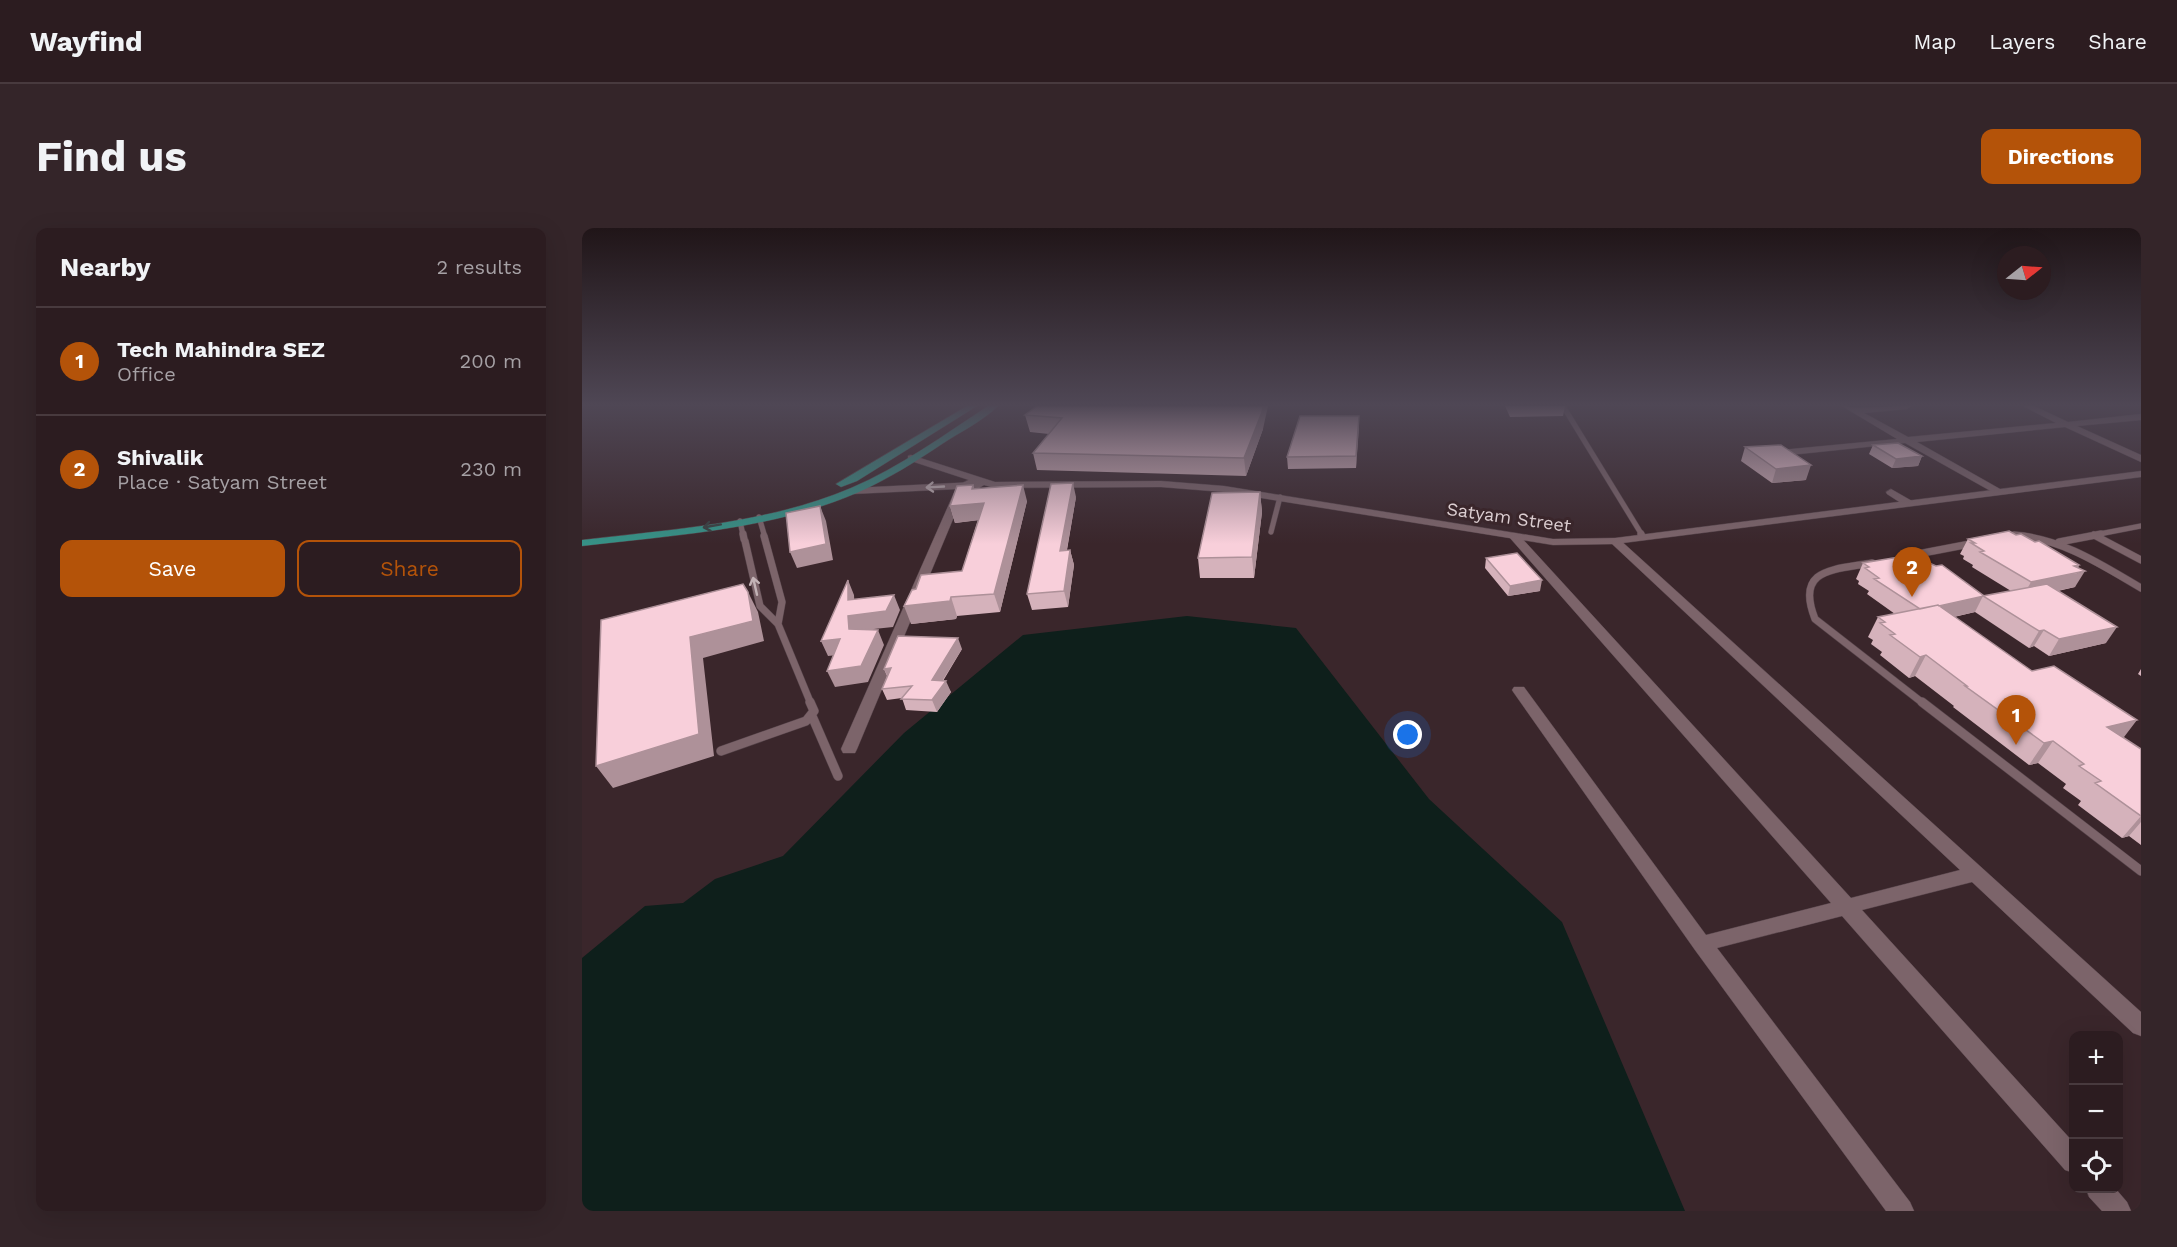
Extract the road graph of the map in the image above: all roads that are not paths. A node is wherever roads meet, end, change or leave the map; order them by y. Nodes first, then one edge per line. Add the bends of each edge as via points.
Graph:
1 (898, 452) edge
2 (921, 452) edge
3 (1591, 452) edge
4 (1801, 452) edge
5 (1927, 452) edge
6 (2126, 452) edge
7 (1756, 456) edge
8 (911, 458) junction
9 (2141, 459) edge
10 (2141, 474) edge
11 (978, 480) junction
12 (994, 484) junction
13 (962, 486) junction
14 (852, 491) junction
15 (1996, 491) junction
16 (1891, 492) dead end
17 (1280, 497) junction
18 (1908, 503) junction
19 (759, 517) junction
20 (740, 521) junction
21 (2141, 526) edge
22 (1271, 532) dead end
23 (582, 534) edge
24 (764, 535) joint
25 (2093, 535) junction
26 (1514, 536) junction
27 (1642, 536) junction
28 (2007, 536) edge
29 (1615, 541) junction
30 (1984, 541) edge
31 (2059, 542) junction
32 (582, 543) edge
33 (1892, 559) edge
34 (2141, 560) edge
35 (1880, 561) edge
36 (2141, 588) edge
37 (778, 624) junction
38 (1519, 690) dead end
39 (812, 716) junction
40 (849, 748) dead end
41 (721, 751) dead end
42 (838, 776) dead end
43 (2141, 871) edge
44 (1974, 874) junction
45 (1846, 908) junction
46 (1702, 944) junction
47 (2141, 1026) edge
48 (2069, 1157) edge
49 (2102, 1193) edge
50 (1901, 1211) edge
51 (2118, 1211) edge

1 - 23 main road via 853,479 798,499
2 - 8 main road
3 - 27 lane
4 - 7 street
5 - 15 street
6 - 9 street
8 - 11 street, Satyam Street
8 - 14 main road
10 - 15 street, Satyam Street
11 - 12 street, Satyam Street
11 - 13 street
12 - 13 street
12 - 17 street, Satyam Street via 1161,484
13 -> 14 street
13 - 40 street
14 - 19 main road
15 - 18 street, Satyam Street
16 - 18 street
17 - 22 lane
17 - 26 street, Satyam Street
18 - 27 street, Satyam Street
19 - 20 main road
19 - 24 lane
20 -> 32 main road
37 -> 20 lane via 760,606
21 - 25 lane
24 - 37 lane via 782,602
25 - 31 lane
25 - 34 lane
26 - 29 street, Satyam Street via 1573,543
26 - 45 street
27 - 29 street, Satyam Street
28 - 31 lane via 2036,536
29 - 44 street
30 - 33 lane
31 - 36 lane
35 - 43 lane via 1814,578 1806,589 1807,604 1815,620
37 - 39 lane via 814,711
38 - 46 street
39 - 41 lane
39 - 42 lane
44 - 45 street
44 - 47 street
45 - 46 street
45 - 48 street
46 - 50 street
49 - 51 street

